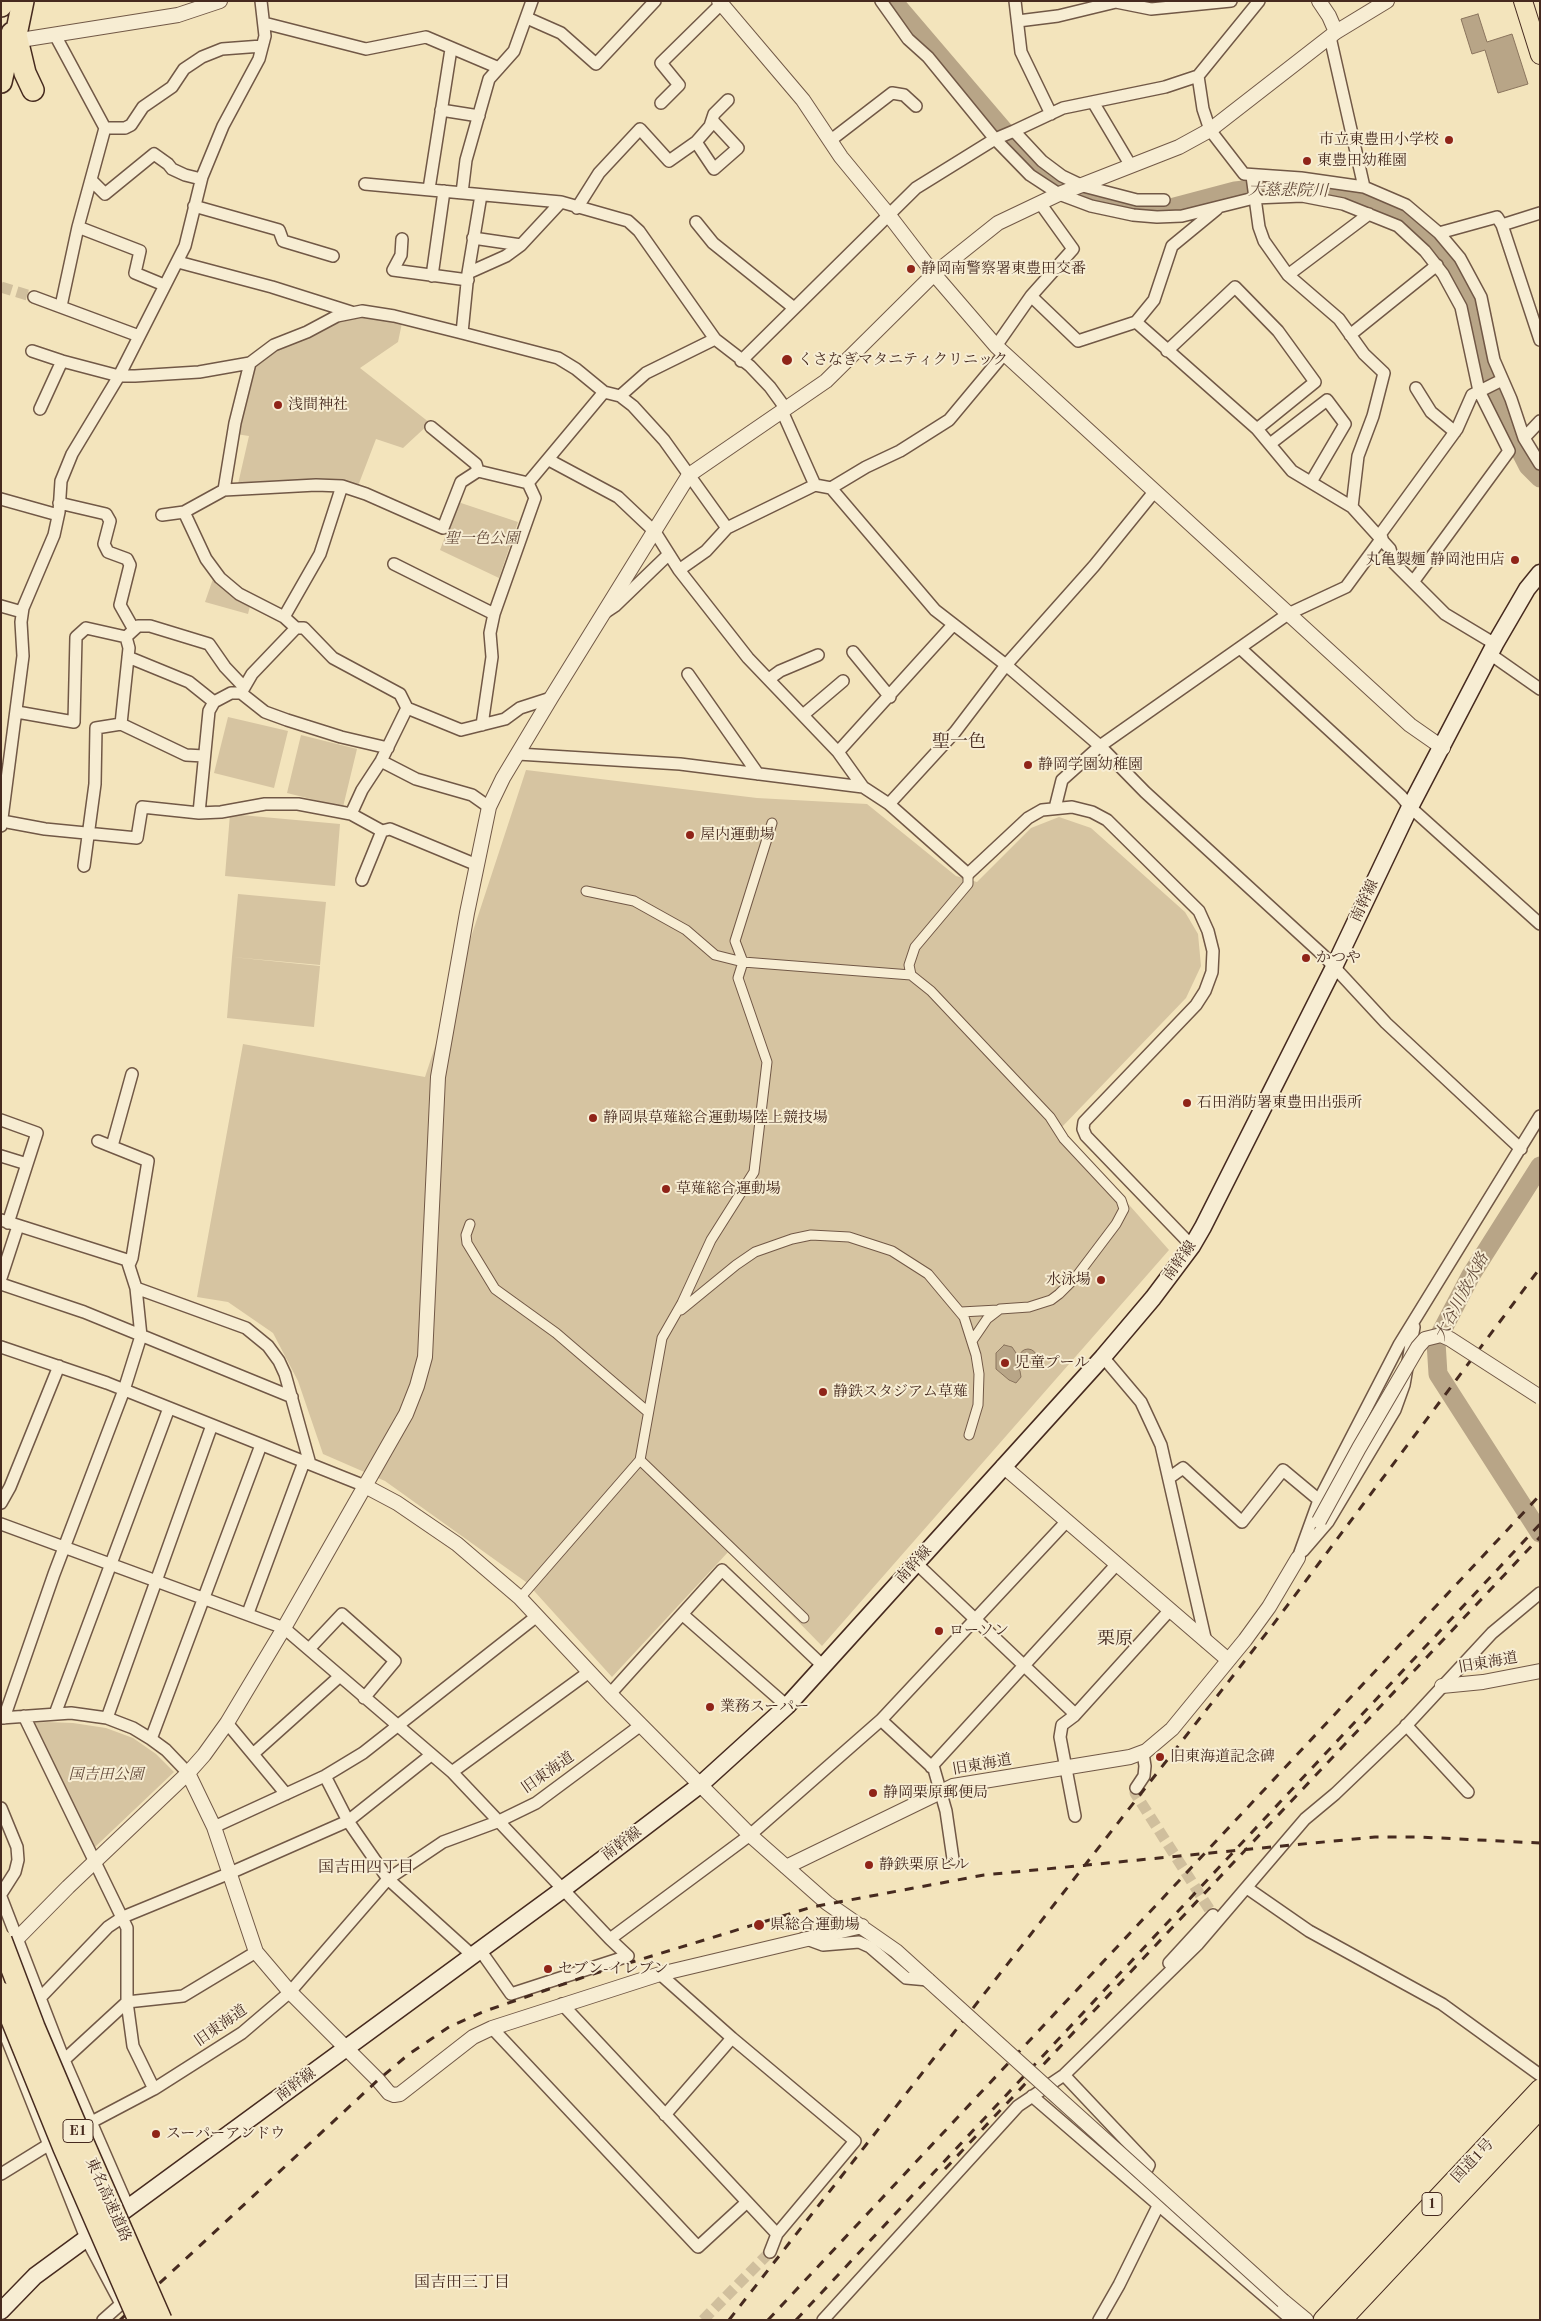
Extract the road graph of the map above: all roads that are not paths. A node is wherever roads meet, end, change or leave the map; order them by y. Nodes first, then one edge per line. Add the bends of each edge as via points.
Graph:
1 (2, 1) edge
2 (22, 1) edge
3 (220, 1) edge
4 (261, 1) edge
5 (532, 1) edge
6 (655, 1) edge
7 (881, 1) edge
8 (1015, 1) edge
9 (1231, 1) edge
10 (1259, 1) edge
11 (1318, 1) edge
12 (1388, 1) edge
13 (1523, 1) edge
14 (720, 2) edge
15 (1, 6) edge
16 (527, 18) junction
17 (1018, 21) junction
18 (264, 23) junction
19 (1333, 34) junction
20 (55, 35) junction
21 (28, 38) dead end
22 (262, 46) junction
23 (451, 49) junction
24 (1539, 49) edge
25 (499, 68) junction
26 (1198, 76) junction
27 (1, 82) edge
28 (33, 90) dead end
29 (728, 100) dead end
30 (661, 102) dead end
31 (1093, 102) junction
32 (916, 106) dead end
33 (441, 110) junction
34 (1051, 114) junction
35 (478, 116) junction
36 (712, 120) junction
37 (105, 128) junction
38 (1210, 130) junction
39 (1014, 131) junction
40 (995, 139) junction
41 (831, 140) junction
42 (696, 142) junction
43 (1131, 166) junction
44 (1252, 176) junction
45 (201, 179) junction
46 (91, 180) junction
47 (365, 184) dead end
48 (1083, 186) junction
49 (1364, 187) junction
50 (429, 189) junction
51 (444, 191) junction
52 (462, 192) junction
53 (481, 194) junction
54 (1059, 194) junction
55 (1254, 198) junction
56 (1164, 200) dead end
57 (561, 202) junction
58 (1040, 203) junction
59 (194, 206) junction
60 (1222, 206) junction
61 (577, 208) junction
62 (1540, 213) edge
63 (888, 214) junction
64 (1370, 214) junction
65 (696, 222) dead end
66 (1502, 225) junction
67 (78, 227) junction
68 (1439, 233) junction
69 (473, 238) junction
70 (402, 239) dead end
71 (522, 245) junction
72 (333, 256) dead end
73 (178, 262) junction
74 (1437, 265) junction
75 (934, 274) junction
76 (1288, 275) junction
77 (432, 276) junction
78 (468, 277) junction
79 (164, 285) junction
80 (1031, 296) junction
81 (34, 297) tunnel mouth
82 (61, 306) junction
83 (794, 308) junction
84 (352, 312) junction
85 (1136, 322) junction
86 (462, 333) junction
87 (1350, 335) junction
88 (139, 336) junction
89 (715, 339) junction
90 (1540, 340) edge
91 (1000, 350) junction
92 (32, 351) dead end
93 (1167, 351) junction
94 (62, 361) junction
95 (741, 361) junction
96 (250, 363) junction
97 (119, 376) junction
98 (1502, 380) junction
99 (1416, 388) dead end
100 (1479, 391) junction
101 (604, 392) junction
102 (620, 396) junction
103 (40, 409) dead end
104 (784, 410) junction
105 (1540, 421) edge
106 (431, 427) dead end
107 (1257, 429) junction
108 (1455, 432) junction
109 (1524, 438) junction
110 (1270, 444) junction
111 (549, 460) junction
112 (1540, 464) edge
113 (478, 471) junction
114 (689, 475) junction
115 (528, 482) junction
116 (1311, 482) junction
117 (815, 484) junction
118 (342, 486) junction
119 (831, 488) junction
120 (224, 490) junction
121 (1154, 492) junction
122 (1, 499) edge
123 (59, 503) junction
124 (1352, 507) junction
125 (184, 512) junction
126 (58, 515) junction
127 (162, 515) dead end
128 (727, 528) junction
129 (655, 532) junction
130 (1380, 537) junction
131 (669, 554) junction
132 (394, 564) dead end
133 (679, 570) junction
134 (1540, 573) edge
135 (1413, 582) junction
136 (1, 606) edge
137 (22, 612) junction
138 (606, 612) junction
139 (494, 614) junction
140 (1288, 614) junction
141 (284, 617) junction
142 (952, 626) junction
143 (296, 628) junction
144 (129, 632) junction
145 (1240, 648) junction
146 (1492, 649) junction
147 (853, 652) dead end
148 (818, 655) dead end
149 (128, 657) junction
150 (1006, 665) junction
151 (688, 674) dead end
152 (769, 679) junction
153 (843, 681) dead end
154 (242, 689) junction
155 (1540, 689) edge
156 (890, 696) junction
157 (551, 698) junction
158 (214, 702) junction
159 (408, 708) junction
160 (17, 712) junction
161 (803, 715) junction
162 (121, 724) junction
163 (482, 725) junction
164 (1100, 746) junction
165 (388, 748) junction
166 (1442, 748) junction
167 (838, 752) junction
168 (518, 754) junction
169 (204, 756) junction
170 (381, 761) junction
171 (758, 774) junction
172 (864, 787) junction
173 (889, 804) junction
174 (489, 807) junction
175 (1410, 807) junction
176 (1055, 808) junction
177 (199, 813) junction
178 (351, 814) junction
179 (2, 821) edge
180 (772, 823) dead end
181 (1, 826) edge
182 (90, 831) junction
183 (382, 831) junction
184 (477, 865) junction
185 (84, 866) dead end
186 (968, 874) junction
187 (362, 880) dead end
188 (586, 890) dead end
189 (1540, 924) edge
190 (742, 962) junction
191 (1334, 967) junction
192 (911, 975) junction
193 (132, 1074) dead end
194 (1540, 1116) edge
195 (1, 1120) edge
196 (98, 1141) dead end
197 (112, 1146) junction
198 (1521, 1149) junction
199 (1, 1156) edge
200 (27, 1164) junction
201 (9, 1223) edge
202 (470, 1224) dead end
203 (1192, 1246) junction
204 (129, 1265) junction
205 (1, 1278) edge
206 (1, 1284) edge
207 (136, 1288) junction
208 (1000, 1309) junction
209 (961, 1312) junction
210 (676, 1313) junction
211 (1417, 1316) junction
212 (141, 1336) junction
213 (972, 1342) junction
214 (1, 1347) edge
215 (1103, 1357) junction
216 (59, 1366) junction
217 (1386, 1370) junction
218 (1405, 1379) junction
219 (124, 1390) junction
220 (292, 1397) junction
221 (1540, 1397) edge
222 (169, 1408) junction
223 (648, 1412) junction
224 (212, 1426) junction
225 (969, 1435) dead end
226 (261, 1445) junction
227 (640, 1460) junction
228 (307, 1463) junction
229 (1003, 1466) junction
230 (1169, 1478) junction
231 (365, 1486) junction
232 (1319, 1500) junction
233 (1, 1503) edge
234 (1067, 1521) junction
235 (1319, 1521) joint
236 (1, 1524) edge
237 (65, 1547) junction
238 (1298, 1558) junction
239 (110, 1563) junction
240 (916, 1564) junction
241 (1116, 1565) junction
242 (157, 1580) junction
243 (1540, 1593) edge
244 (203, 1597) junction
245 (520, 1598) junction
246 (1169, 1611) junction
247 (248, 1614) junction
248 (682, 1614) junction
249 (537, 1616) junction
250 (804, 1618) dead end
251 (976, 1620) junction
252 (284, 1628) junction
253 (1206, 1642) junction
254 (309, 1649) junction
255 (1227, 1659) junction
256 (822, 1665) junction
257 (1024, 1666) junction
258 (1540, 1671) edge
259 (589, 1672) junction
260 (340, 1676) junction
261 (1442, 1686) junction
262 (610, 1694) junction
263 (364, 1698) junction
264 (787, 1706) junction
265 (55, 1714) junction
266 (1076, 1714) junction
267 (24, 1716) junction
268 (3, 1718) edge
269 (107, 1718) junction
270 (881, 1720) junction
271 (227, 1723) junction
272 (641, 1725) junction
273 (1406, 1725) junction
274 (396, 1726) junction
275 (150, 1739) junction
276 (1143, 1753) junction
277 (252, 1754) junction
278 (431, 1755) junction
279 (931, 1766) junction
280 (1067, 1767) junction
281 (452, 1772) junction
282 (188, 1774) junction
283 (325, 1776) junction
284 (700, 1785) junction
285 (1136, 1788) dead end
286 (941, 1791) junction
287 (1468, 1792) dead end
288 (286, 1794) junction
289 (1, 1808) edge
290 (1075, 1816) dead end
291 (348, 1821) junction
292 (497, 1822) junction
293 (214, 1827) junction
294 (750, 1835) junction
295 (953, 1859) dead end
296 (94, 1862) junction
297 (786, 1868) junction
298 (230, 1873) junction
299 (388, 1879) junction
300 (1247, 1888) junction
301 (562, 1890) junction
302 (2, 1891) edge
303 (1213, 1915) dead end
304 (123, 1917) junction
305 (862, 1926) junction
306 (804, 1938) junction
307 (610, 1939) junction
308 (9, 1940) edge
309 (256, 1952) junction
310 (476, 1953) junction
311 (1, 1955) edge
312 (1173, 1968) junction
313 (660, 1974) junction
314 (928, 1980) junction
315 (290, 1992) junction
316 (1, 1993) edge
317 (40, 1998) junction
318 (127, 2002) junction
319 (562, 2004) junction
320 (492, 2028) junction
321 (2, 2030) edge
322 (732, 2038) junction
323 (346, 2048) junction
324 (64, 2060) junction
325 (1064, 2075) junction
326 (1540, 2075) edge
327 (154, 2089) junction
328 (1540, 2089) edge
329 (1032, 2096) junction
330 (1540, 2109) edge
331 (665, 2115) junction
332 (92, 2122) junction
333 (48, 2145) junction
334 (1, 2174) edge
335 (1138, 2188) junction
336 (746, 2202) junction
337 (1158, 2206) junction
338 (128, 2207) junction
339 (777, 2234) junction
340 (86, 2238) junction
341 (770, 2252) tunnel mouth
342 (1, 2311) edge
343 (103, 2320) edge
344 (139, 2320) edge
345 (161, 2320) edge
346 (823, 2320) edge
347 (1099, 2320) edge
348 (1292, 2320) edge
349 (1306, 2320) edge
350 (1323, 2320) edge
351 (1342, 2320) edge

1 - 15 highway
2 - 27 highway
2 - 28 highway via 16,35 25,73
3 - 20 street via 178,15
4 - 18 street
5 - 16 street
6 - 16 street via 596,64 561,32
7 - 40 street via 908,39 928,57
8 - 17 street
9 - 17 street via 1152,9 1116,2 1058,16
10 - 26 street
11 - 19 street via 1329,16
12 - 19 street
13 - 24 main road
14 - 30 street via 661,63 679,85
14 - 41 street via 803,100
16 - 25 street via 514,51
17 - 34 street via 1022,52
18 - 22 street
18 - 23 street via 366,49 426,37
19 - 38 street
19 - 49 street
20 - 21 street
20 - 37 street
22 - 37 street via 222,49 202,57 184,69 172,87 143,107 131,125
22 - 45 street via 242,92 222,126
23 - 25 street
23 - 33 street
25 - 35 street via 489,79
26 - 31 street via 1165,87
26 - 38 street
29 - 36 street
31 - 34 street
31 - 43 street
32 - 41 street via 904,96 892,94
33 - 35 street
33 - 50 street
34 - 39 street
35 - 52 street via 466,160
36 - 42 street
36 - 42 street via 738,148 714,169
37 - 46 street
38 - 43 street via 1179,147
38 - 44 street via 1244,174
39 - 40 street
39 - 48 street via 1042,161
40 - 54 street via 1030,174
40 - 63 street via 916,188
41 - 63 street
42 - 61 street via 669,161 640,129 599,173
43 - 48 street
44 - 49 street via 1301,178
44 - 55 street
45 - 46 street via 184,176 154,154 105,194
45 - 59 street
46 - 67 street
47 - 50 street
48 - 54 street
48 - 56 street via 1137,200
49 - 68 street via 1406,204
50 - 51 street
51 - 52 street
51 - 77 street
52 - 53 street
53 - 57 street
53 - 69 street
54 - 58 street
54 - 60 street via 1091,206 1157,217 1182,216
55 - 60 street
55 - 64 street via 1302,196 1343,204
55 - 76 street via 1264,241
57 - 61 street
57 - 71 street
58 - 75 street via 998,223
58 - 80 street via 1073,249
59 - 72 street via 279,230 283,241
59 - 73 street via 189,235
60 - 85 street via 1172,246 1154,300
61 - 89 street via 628,221 639,230
62 - 66 street
63 - 75 street
63 - 83 street
64 - 74 street via 1398,226
64 - 76 street
65 - 83 street via 713,243
66 - 68 street via 1497,217
66 - 90 street
67 - 79 street via 140,251 135,273
67 - 82 street
68 - 98 street via 1460,258 1481,297 1494,360
69 - 71 street
69 - 78 street
70 - 77 street via 401,255 393,270
71 - 78 street
73 - 79 street
73 - 84 street via 272,286
74 - 87 street
74 - 100 street via 1461,307
75 - 91 street
75 - 104 street via 844,366
76 - 87 street via 1339,319
77 - 78 street
78 - 86 street
79 - 88 street
80 - 85 street via 1078,340
80 - 91 street
81 - 82 street
82 - 88 street
83 - 95 street
84 - 86 street via 394,316
84 - 96 street via 336,316 274,346
85 - 93 street
86 - 101 street via 558,358
87 - 124 street via 1384,374 1374,416 1358,456
88 - 97 street
89 - 95 street
89 - 102 street via 646,373
91 - 119 street via 949,420
91 - 121 street
92 - 94 street
93 - 107 street
93 - 107 street via 1235,287 1278,331 1315,382
94 - 97 street
94 - 103 street
95 - 104 street via 770,387
96 - 97 street via 198,372
96 - 120 street via 235,423
97 - 123 street via 72,454 61,481
98 - 100 street
98 - 109 street
99 - 108 street via 1431,412
100 - 108 street via 1472,395
100 - 135 street via 1509,451
101 - 102 street
101 - 111 street
102 - 114 street via 653,427
104 - 114 street
104 - 117 street
105 - 109 street
106 - 113 street via 476,464
107 - 110 street
108 - 130 street
109 - 112 street
110 - 116 street via 1292,471
110 - 116 street via 1327,400 1345,424
111 - 115 street
111 - 129 street via 618,497
113 - 115 street
113 - 118 street via 462,482 443,528
114 - 128 street
114 - 129 street
115 - 139 street via 535,498
116 - 124 street
117 - 119 street
117 - 128 street
118 - 120 street
118 - 141 street via 320,554
119 - 142 street
120 - 125 street
121 - 140 street
121 - 150 street via 1094,566
122 - 126 street
123 - 126 street
123 - 144 street via 106,514 110,521 104,544 108,552 127,559 130,564 120,605
124 - 130 street
125 - 127 street
125 - 141 street via 206,559 220,578 239,594
126 - 137 street via 54,535
128 - 133 street via 706,551
129 - 131 street
129 - 138 street
130 - 135 street via 1390,549 1394,564
130 - 140 street via 1346,586
131 - 133 street
131 - 138 street
132 - 139 street
133 - 152 street via 748,658
134 - 146 main road, 南幹線
135 - 146 street via 1445,614
136 - 137 street
137 - 160 street via 23,656
138 - 157 street
139 - 163 street via 490,633 492,657
140 - 145 street
140 - 166 street via 1410,725
141 - 143 street
142 - 150 street
142 - 156 street
143 - 154 street
143 - 159 street via 304,628 333,658 400,694
144 - 149 street
144 - 154 street via 138,626 150,626 209,644
144 - 160 street via 86,628 76,638 74,722
145 - 164 street
145 - 175 street
146 - 155 street
146 - 166 main road, 南幹線
147 - 156 street
148 - 152 street
149 - 158 street via 189,682
149 - 162 street
150 - 164 street
150 - 173 street via 956,732
151 - 171 street
152 - 161 street
153 - 161 street
154 - 158 street
154 - 165 street via 264,712 341,737
156 - 167 street
157 - 163 street via 520,708 505,719
157 - 168 street
158 - 169 street via 209,711
159 - 163 street via 461,730
159 - 165 street
160 - 179 street
161 - 167 street
162 - 169 street via 186,755
162 - 182 street via 96,728 97,770
164 - 176 street via 1062,780
164 - 191 street via 1145,792
165 - 170 street
166 - 175 main road, 南幹線
167 - 172 street
168 - 171 street via 680,764
168 - 174 street
169 - 177 street
170 - 174 street via 416,779 472,796
170 - 178 street
171 - 172 street
172 - 173 street
173 - 186 street
174 - 184 street
175 - 189 street
175 - 191 main road, 南幹線
176 - 186 street via 1042,810 1028,818
176 - 203 street via 1072,807 1107,820 1198,911 1208,931 1213,951 1212,972 1205,991 1196,1005 1084,1122 1082,1129
177 - 178 street via 265,804 298,804
177 - 182 street via 142,807 137,838
178 - 183 street
179 - 181 street
179 - 182 street via 45,829
180 - 190 street via 736,941
182 - 185 street
183 - 184 street via 390,828
183 - 187 street
184 - 231 street via 438,1077 425,1357 406,1414
186 - 192 street via 968,884 914,947 909,965
188 - 190 street via 634,901 686,930 716,955
190 - 192 street
190 - 210 street via 738,978 767,1062 754,1172 711,1240
191 - 198 street via 1386,1023
191 - 203 main road, 南幹線
192 - 208 street via 931,991 1050,1117 1064,1139 1121,1200 1124,1209 1095,1252 1059,1294 1029,1307
193 - 197 street
194 - 198 street
195 - 200 street via 37,1133
196 - 197 street
197 - 204 street via 148,1161
198 - 211 street
199 - 200 street
200 - 201 street
201 - 204 street via 127,1260
201 - 205 street
202 - 223 street via 467,1243 495,1288 556,1333
203 - 215 main road, 南幹線
204 - 207 street
206 - 212 street via 84,1312
207 - 212 street
207 - 220 street via 246,1328 268,1346 279,1361
208 - 209 street
208 - 213 street via 987,1319
209 - 210 street via 928,1274 911,1262 870,1243 829,1235 792,1239 755,1252
209 - 213 street
210 - 223 street via 662,1338
211 - 217 street
211 - 218 street
212 - 219 street
212 - 220 street
213 - 225 street via 980,1392 976,1418
214 - 216 street
215 - 229 main road, 南幹線
215 - 230 street via 1141,1402 1161,1445
216 - 219 street
216 - 233 street
217 - 218 street via 1400,1365
217 - 232 street
218 - 238 street via 1395,1410 1332,1517
219 - 222 street
219 - 237 street
220 - 228 street
221 - 235 street, bridge via 1450,1339 1441,1335 1425,1339 1363,1440
222 - 224 street
222 - 239 street
223 - 227 street
224 - 226 street
224 - 242 street
226 - 228 street
226 - 244 street
227 - 245 street
227 - 250 street
228 - 231 street
228 - 247 street
229 - 234 street
229 - 240 main road, 南幹線
230 - 232 street via 1182,1468 1242,1522 1283,1470
230 - 253 street
231 - 245 street via 397,1503 457,1544
231 - 252 street
232 - 238 street
234 - 241 street
234 - 251 street
235 - 238 street
236 - 237 street
237 - 239 street
237 - 268 street
238 - 255 street via 1269,1608
239 - 242 street
239 - 265 street
240 - 251 street
240 - 256 main road, 南幹線
241 - 246 street
241 - 257 street
242 - 244 street
242 - 269 street
243 - 261 street via 1492,1633
244 - 247 street
244 - 275 street
245 - 249 street
246 - 253 street
246 - 266 street
247 - 252 street
248 - 256 street via 722,1570
248 - 262 street
248 - 264 street
249 - 259 street
249 - 274 street
251 - 257 street
251 - 270 street
252 - 254 street
252 - 271 street
253 - 255 street
254 - 260 street
254 - 263 street via 342,1614 349,1620 395,1661
255 - 276 street via 1172,1728
256 - 264 main road, 南幹線
257 - 266 street
257 - 279 street
258 - 261 street, 旧東海道
259 - 262 street
259 - 281 street
260 - 263 street
260 - 277 street
261 - 273 street
262 - 272 street
263 - 274 street
264 - 284 main road, 南幹線
265 - 267 street
265 - 269 street
266 - 280 street via 1060,1730
267 - 268 street
267 - 296 street
269 - 275 street
270 - 279 street
270 - 294 street
271 - 277 street
271 - 282 street
272 - 284 street
272 - 292 street, 旧東海道 via 536,1803
273 - 287 street
273 - 300 street via 1305,1819
274 - 278 street
274 - 283 street via 363,1753
275 - 282 street via 166,1750
276 - 280 street, 旧東海道
276 - 285 street via 1144,1776
277 - 288 street
278 - 281 street
278 - 291 street
279 - 286 street
280 - 286 street, 旧東海道
280 - 290 street
281 - 292 street
282 - 293 street
282 - 296 street
283 - 288 street
283 - 291 street
284 - 294 street
284 - 301 main road, 南幹線
286 - 295 street
286 - 297 street, 旧東海道
288 - 293 street
289 - 302 street via 17,1847 18,1860 15,1872
291 - 298 street
291 - 299 street
292 - 299 street, 旧東海道 via 443,1842
292 - 301 street
293 - 298 street
294 - 297 street
294 - 307 street
296 - 304 street
296 - 308 street
297 - 305 street via 827,1903
298 - 304 street
298 - 309 street
299 - 310 street
299 - 315 street, 旧東海道
300 - 312 street
300 - 326 street via 1309,1931 1442,2004
301 - 307 street
301 - 310 main road, 南幹線
302 - 308 street
303 - 312 street via 1168,1963
304 - 317 street via 108,1927
304 - 318 street via 127,1928
305 - 306 street
305 - 314 street
306 - 313 street
306 - 314 street via 823,1945 859,1942 870,1947 906,1978
307 - 310 street via 628,1956 511,1994
308 - 311 street
308 - 317 street
308 - 345 highway, 東名高速道路 / E1, bridge via 74,2123
309 - 315 street
309 - 318 street via 183,1996
310 - 323 main road, 南幹線
312 - 325 street
313 - 319 street
313 - 322 street
314 - 349 street, bridge
315 - 323 street
315 - 327 street, 旧東海道 via 242,2033
316 - 344 highway, 東名高速道路 / E1, bridge
317 - 324 street
318 - 324 street
318 - 327 street via 133,2046
319 - 320 street
319 - 331 street
320 - 323 street via 473,2037 400,2094 389,2093
320 - 336 street via 698,2247
321 - 333 street
322 - 331 street
322 - 339 street via 855,2141
323 - 338 main road, 南幹線
324 - 332 street
325 - 329 street
325 - 335 street via 1148,2165
327 - 332 street, 旧東海道
328 - 350 highway, 国道1号 / 1
329 - 335 street
329 - 346 street via 1018,2106
330 - 351 highway, 国道1号 / 1
331 - 336 street
332 - 333 street, 旧東海道
332 - 338 street
333 - 334 street, 旧東海道
333 - 340 street
335 - 337 street
336 - 339 street
337 - 347 street
337 - 348 street
338 - 340 main road, 南幹線
339 - 341 street
340 - 342 main road, 南幹線 via 35,2276
340 - 343 street via 120,2304

